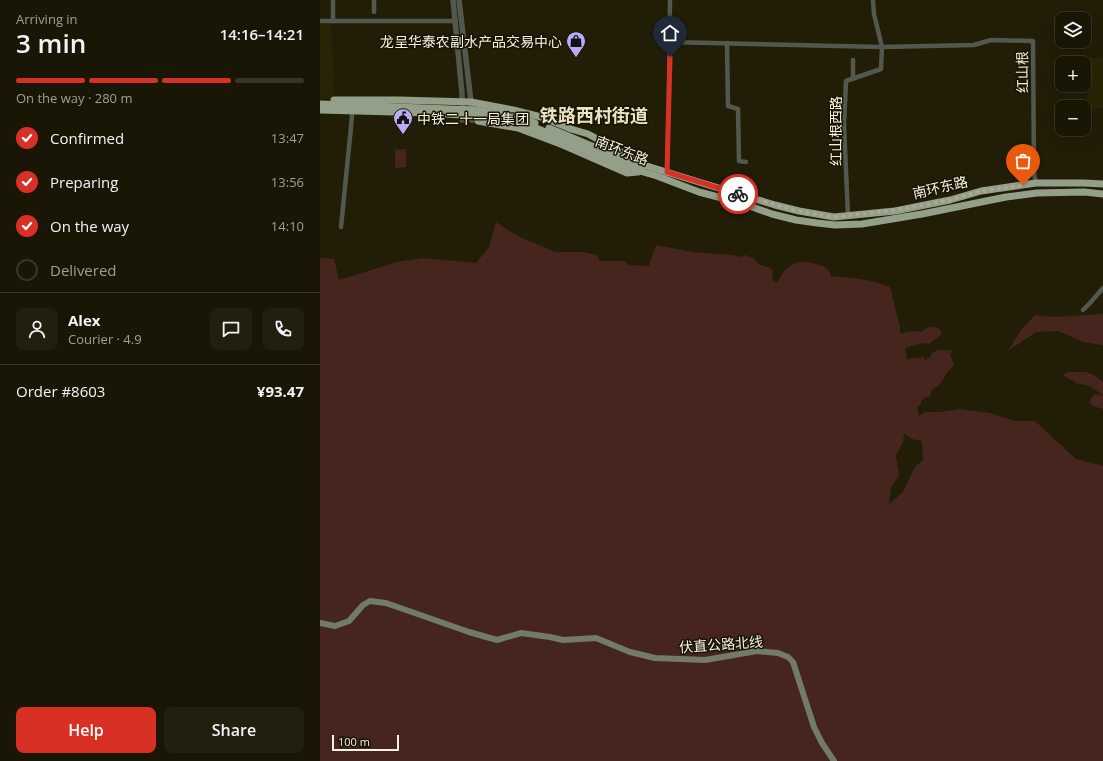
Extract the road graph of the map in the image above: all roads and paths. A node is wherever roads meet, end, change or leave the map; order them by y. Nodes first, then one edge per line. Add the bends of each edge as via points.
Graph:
1 (333, 0) edge
2 (374, 0) edge
3 (453, 0) edge
4 (460, 0) edge
5 (670, 0) edge
6 (873, 0) edge
7 (374, 12) dead end
8 (320, 21) edge
9 (333, 21) junction
10 (456, 22) junction
11 (670, 42) junction
12 (727, 44) junction
13 (882, 47) junction
14 (853, 60) dead end
15 (853, 79) junction
16 (462, 102) junction
17 (471, 102) junction
18 (321, 104) edge
19 (320, 114) edge
20 (352, 115) junction
21 (462, 120) junction
22 (472, 120) junction
23 (746, 162) dead end
24 (628, 164) junction
25 (648, 166) junction
26 (644, 172) junction
27 (666, 176) junction
28 (1036, 183) junction
29 (1103, 184) edge
30 (1037, 193) junction
31 (1103, 194) edge
32 (848, 216) junction
33 (340, 227) dead end
34 (1103, 288) edge
35 (1083, 310) dead end
36 (320, 623) edge
37 (834, 761) edge

1 - 9 street
2 - 7 street
3 - 10 street
4 - 17 street
5 - 11 street
6 - 13 street
8 - 9 street
9 - 10 street
10 - 16 street
11 - 12 street
11 - 27 street
12 - 13 street
12 - 23 street via 728,106 738,109 740,161
13 - 15 street, 红山根西路 via 882,69
13 - 28 street, 红山根 via 974,45 991,40 1033,41
14 - 15 street
15 - 32 street, 红山根西路 via 846,81 844,125
16 - 17 highway
16 - 18 highway via 398,100
16 - 21 street
17 - 22 street
17 - 25 highway via 554,121 588,134
18 - 24 highway, 南环东路 via 476,116 514,122
19 - 20 highway
20 - 21 highway
20 - 33 street
21 - 22 highway
22 - 26 highway via 518,128 628,173
24 - 25 highway, 南环东路
24 - 26 highway, 南环东路
25 - 27 highway, 南环东路
26 - 27 highway, 南环东路
27 - 30 highway, 南环东路 via 699,192 790,218 835,225 892,220
27 - 32 highway, 南环东路 via 798,211 834,217
28 - 29 highway, 南环东路
28 - 30 highway
28 - 32 highway, 南环东路 via 981,191 950,200 895,210
30 - 31 highway, 南环东路
34 - 35 street
36 - 37 main road, 伏直公路北线 via 335,626 349,621 370,601 386,603 497,640 521,633 563,640 596,638 630,652 655,658 682,660 705,660 757,651 778,653 793,662 814,728

